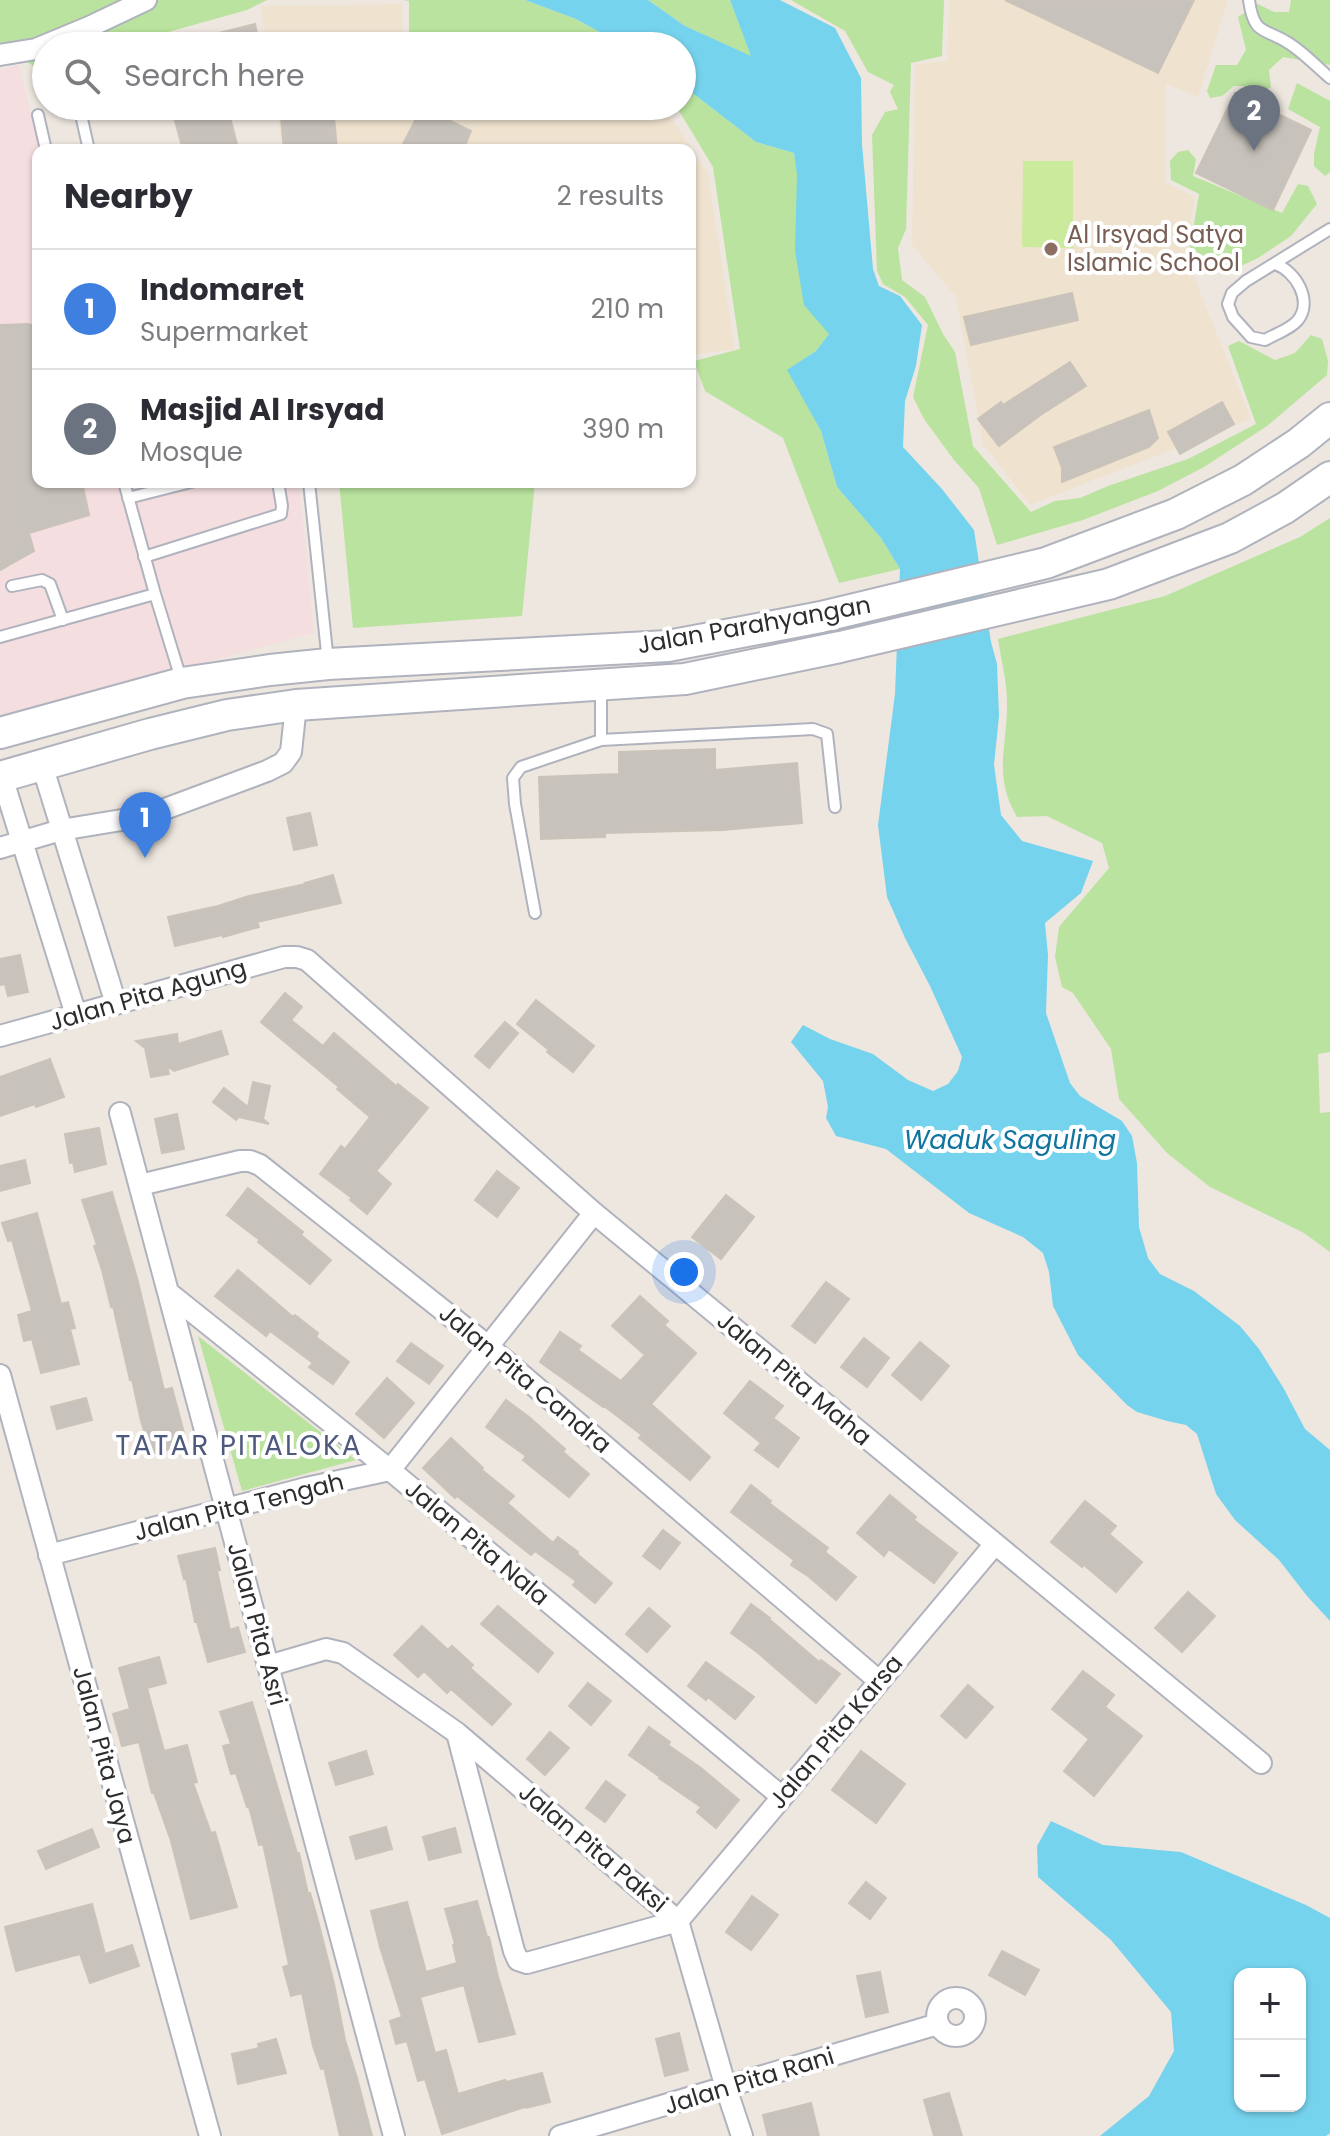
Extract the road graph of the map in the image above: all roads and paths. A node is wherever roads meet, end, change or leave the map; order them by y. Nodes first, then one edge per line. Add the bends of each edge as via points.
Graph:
1 (146, 0) edge
2 (1249, 0) edge
3 (77, 32) edge
4 (32, 50) edge
5 (0, 55) edge
6 (1330, 78) edge
7 (39, 120) edge
8 (82, 120) edge
9 (45, 144) edge
10 (88, 144) edge
11 (1330, 229) edge
12 (1275, 264) junction
13 (1330, 418) edge
14 (1330, 477) edge
15 (126, 488) edge
16 (157, 488) edge
17 (279, 488) edge
18 (310, 488) edge
19 (128, 498) junction
20 (144, 557) junction
21 (12, 586) dead end
22 (155, 594) junction
23 (63, 620) junction
24 (0, 637) edge
25 (409, 661) junction
26 (328, 664) junction
27 (182, 683) junction
28 (601, 686) junction
29 (409, 698) junction
30 (296, 705) junction
31 (0, 733) edge
32 (601, 740) junction
33 (42, 765) junction
34 (1, 777) edge
35 (835, 807) dead end
36 (61, 830) junction
37 (22, 840) junction
38 (0, 848) edge
39 (535, 913) dead end
40 (297, 957) joint
41 (116, 1004) junction
42 (76, 1015) junction
43 (0, 1036) edge
44 (120, 1113) dead end
45 (140, 1185) junction
46 (594, 1213) junction
47 (169, 1293) junction
48 (488, 1346) junction
49 (0, 1375) edge
50 (390, 1470) junction
51 (226, 1508) junction
52 (995, 1544) junction
53 (49, 1555) junction
54 (268, 1666) junction
55 (879, 1681) junction
56 (457, 1733) junction
57 (1261, 1763) dead end
58 (782, 1797) junction
59 (678, 1921) junction
60 (938, 2024) dead end
61 (726, 2088) junction
62 (210, 2136) edge
63 (394, 2136) edge
64 (560, 2136) edge
65 (742, 2136) edge

1 - 3 street
2 - 6 lane via 1251,18 1264,33 1289,43
4 - 5 street
7 - 9 lane
8 - 10 lane
11 - 12 lane
12 - 12 lane via 1293,275 1304,309 1296,322 1265,340 1251,337 1228,304 1246,281
13 - 25 main road, Jalan Parahyangan via 1243,480 1176,514 1046,563 821,617 668,646
14 - 28 main road, Jalan Parahyangan via 1230,538 1109,584 685,679
15 - 19 lane
16 - 19 lane
17 - 20 lane via 281,514
18 - 26 lane
19 - 20 lane
20 - 22 lane
21 - 23 lane via 42,580 50,584
22 - 23 lane
22 - 27 lane
23 - 24 lane
25 - 26 main road, Jalan Parahyangan
25 - 29 main road
26 - 27 main road, Jalan Parahyangan
27 - 31 main road, Jalan Parahyangan
28 - 29 main road, Jalan Parahyangan
28 - 32 lane
29 - 30 main road, Jalan Parahyangan
30 - 33 main road, Jalan Parahyangan via 227,715
30 - 36 street via 291,752 283,763 146,816
32 - 35 lane via 813,729 827,734
32 - 39 lane via 521,767 513,778
33 - 34 main road, Jalan Parahyangan
33 - 36 street
34 - 37 street
36 - 37 street
36 - 41 street
37 - 38 street
37 - 42 street
40 - 41 street, Jalan Pita Agung
40 - 46 street, Jalan Pita Maha via 307,960
41 - 42 street, Jalan Pita Agung
42 - 43 street, Jalan Pita Agung
44 - 45 street, Jalan Pita Asri
45 - 47 street, Jalan Pita Asri
45 - 48 street, Jalan Pita Candra via 240,1161 260,1165
46 - 48 street
46 - 52 street, Jalan Pita Maha
47 - 50 street, Jalan Pita Nala
47 - 51 street, Jalan Pita Asri
48 - 50 street
48 - 55 street, Jalan Pita Candra
49 - 53 street, Jalan Pita Jaya
50 - 51 street, Jalan Pita Tengah
50 - 58 street, Jalan Pita Nala
51 - 53 street, Jalan Pita Tengah
51 - 54 street, Jalan Pita Asri
52 - 55 street, Jalan Pita Karsa
52 - 57 street, Jalan Pita Maha
53 - 62 street, Jalan Pita Jaya
54 - 56 street, Jalan Pita Paksi via 335,1649
54 - 63 street, Jalan Pita Asri
55 - 58 street, Jalan Pita Karsa
56 - 59 street, Jalan Pita Paksi
56 - 59 street, Jalan Pita Paksi via 518,1960 527,1963
58 - 59 street, Jalan Pita Karsa
59 - 61 street
60 - 61 street, Jalan Pita Rani
61 - 64 street, Jalan Pita Rani
61 - 65 street

